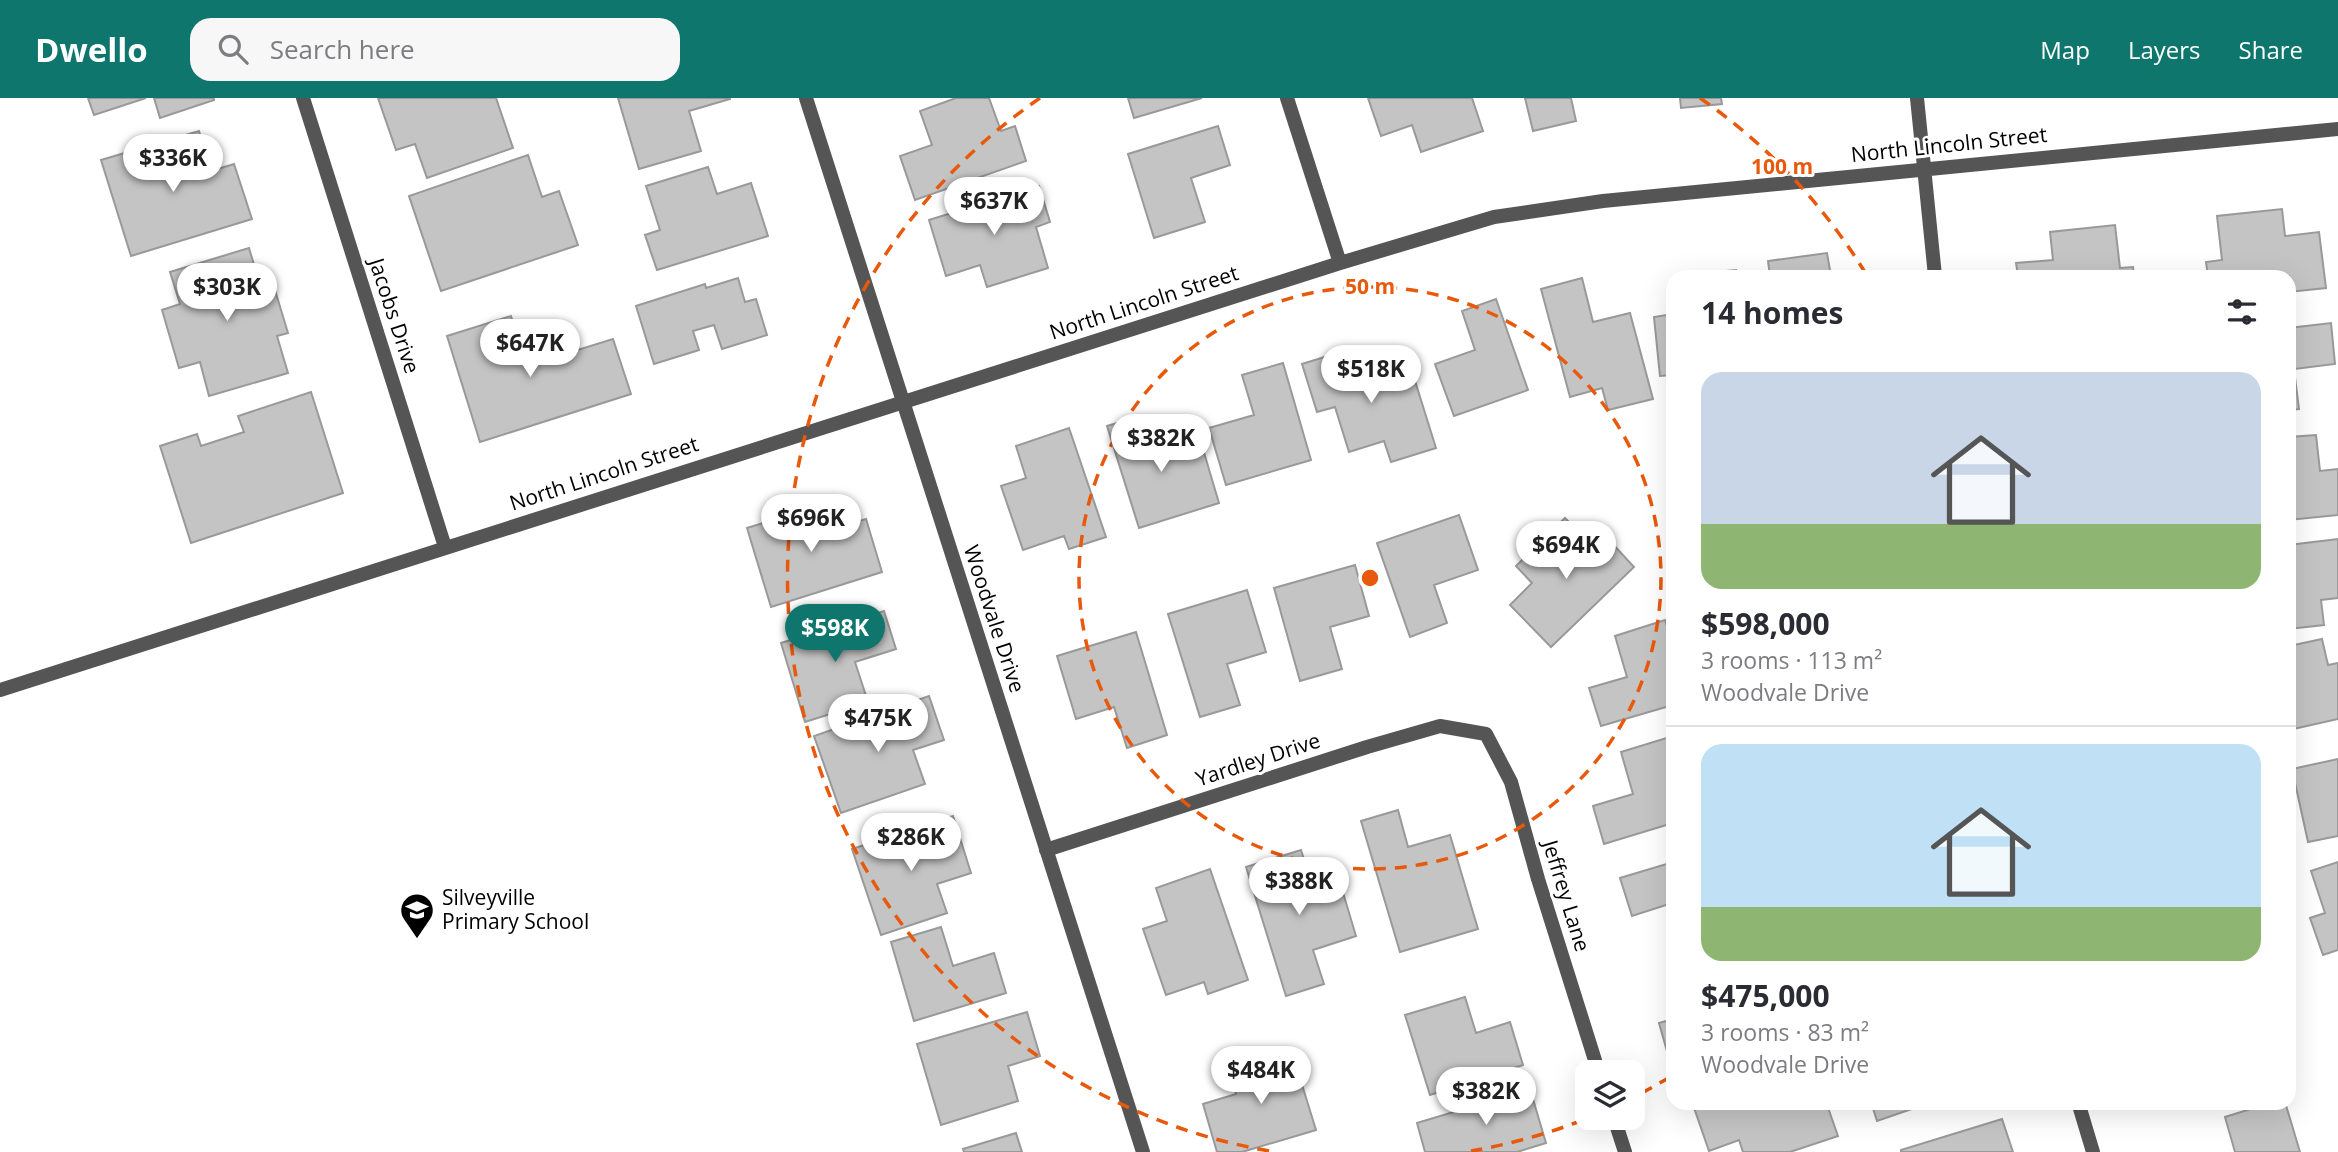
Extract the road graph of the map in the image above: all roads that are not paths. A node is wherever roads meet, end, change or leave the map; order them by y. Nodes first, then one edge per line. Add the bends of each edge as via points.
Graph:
1 (303, 98) edge
2 (806, 98) edge
3 (1287, 98) edge
4 (1917, 98) edge
5 (2338, 129) edge
6 (1925, 168) junction
7 (1340, 263) junction
8 (1934, 270) edge
9 (903, 402) junction
10 (445, 547) junction
11 (0, 690) edge
12 (1486, 734) joint
13 (1046, 850) junction
14 (1595, 1060) edge
15 (2080, 1110) edge
16 (1618, 1130) edge
17 (1143, 1152) edge
18 (1625, 1152) edge
19 (2093, 1152) edge

1 - 10 street, Jacobs Drive
2 - 9 street, Woodvale Drive
3 - 7 street
4 - 6 street
5 - 6 street, North Lincoln Street
6 - 7 street, North Lincoln Street via 1602,201 1494,218
6 - 8 street
7 - 9 street, North Lincoln Street
9 - 10 street, North Lincoln Street
9 - 13 street, Woodvale Drive
10 - 11 street, North Lincoln Street
12 - 13 street, Yardley Drive via 1440,726
12 - 14 street, Jeffrey Lane via 1511,782
13 - 17 street, Woodvale Drive
15 - 19 street
16 - 18 street

